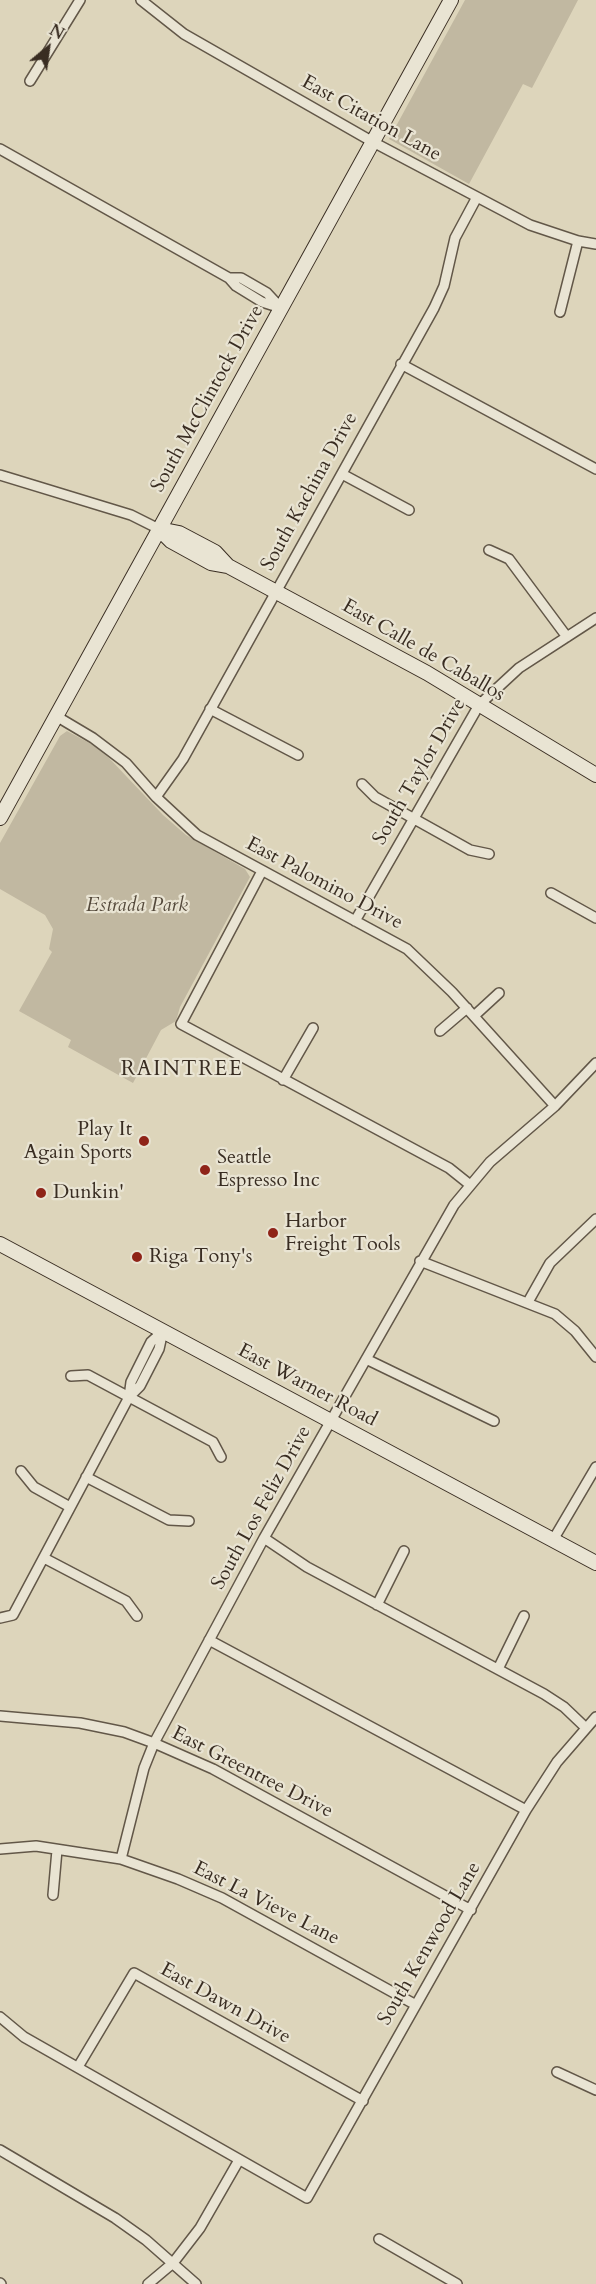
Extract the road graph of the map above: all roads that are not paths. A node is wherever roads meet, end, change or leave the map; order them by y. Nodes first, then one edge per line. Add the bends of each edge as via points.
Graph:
1 (80, 0) edge
2 (141, 0) edge
3 (451, 0) edge
4 (30, 81) dead end
5 (373, 141) junction
6 (0, 149) edge
7 (477, 197) junction
8 (578, 241) junction
9 (596, 244) edge
10 (281, 308) junction
11 (560, 312) dead end
12 (401, 364) junction
13 (596, 469) edge
14 (342, 474) junction
15 (0, 475) edge
16 (409, 510) dead end
17 (159, 530) junction
18 (489, 550) dead end
19 (276, 592) junction
20 (596, 618) edge
21 (567, 637) junction
22 (479, 705) junction
23 (210, 709) junction
24 (56, 716) junction
25 (298, 754) dead end
26 (596, 776) edge
27 (362, 784) dead end
28 (156, 797) junction
29 (0, 818) edge
30 (413, 818) junction
31 (489, 854) dead end
32 (262, 871) junction
33 (551, 894) dead end
34 (596, 918) edge
35 (355, 921) junction
36 (499, 993) dead end
37 (467, 1008) junction
38 (474, 1016) junction
39 (313, 1028) dead end
40 (440, 1032) dead end
41 (596, 1063) edge
42 (283, 1080) junction
43 (555, 1106) junction
44 (469, 1184) junction
45 (596, 1219) edge
46 (0, 1244) edge
47 (420, 1262) junction
48 (528, 1302) junction
49 (163, 1331) junction
50 (596, 1358) edge
51 (366, 1359) junction
52 (71, 1376) dead end
53 (129, 1397) junction
54 (332, 1421) junction
55 (494, 1421) dead end
56 (221, 1457) dead end
57 (21, 1471) dead end
58 (594, 1472) edge
59 (86, 1478) junction
60 (70, 1507) junction
61 (189, 1521) dead end
62 (264, 1538) junction
63 (554, 1540) junction
64 (404, 1551) dead end
65 (44, 1558) junction
66 (596, 1563) edge
67 (377, 1605) junction
68 (137, 1616) dead end
69 (524, 1616) dead end
70 (2, 1618) edge
71 (209, 1640) junction
72 (498, 1669) junction
73 (0, 1716) edge
74 (596, 1717) edge
75 (586, 1728) junction
76 (154, 1743) junction
77 (526, 1810) junction
78 (0, 1849) edge
79 (57, 1850) junction
80 (121, 1859) junction
81 (54, 1895) dead end
82 (471, 1910) junction
83 (416, 2005) junction
84 (0, 2017) edge
85 (78, 2067) junction
86 (557, 2072) dead end
87 (596, 2090) edge
88 (363, 2101) junction
89 (0, 2150) edge
90 (239, 2160) junction
91 (379, 2239) dead end
92 (173, 2263) junction
93 (148, 2284) edge
94 (196, 2284) edge
95 (457, 2284) edge

1 - 4 street
2 - 5 street, East Citation Lane via 184,34
3 - 5 main road, South McClintock Drive
5 - 7 street, East Citation Lane
5 - 10 main road, South McClintock Drive
6 - 10 street via 229,278 250,283
7 - 8 street, East Citation Lane via 530,225
7 - 12 street, South Kachina Drive via 455,238 444,286
8 - 9 street, East Citation Lane
8 - 11 street
10 - 17 main road, South McClintock Drive
12 - 13 street
12 - 14 street, South Kachina Drive
14 - 16 street
14 - 19 street, South Kachina Drive
15 - 17 street via 124,512
17 - 19 main road, East Calle de Caballos via 180,533
17 - 24 main road, South McClintock Drive
18 - 21 street via 509,559
19 - 22 main road, East Calle de Caballos
19 - 23 street, South Kachina Drive
20 - 21 street, South Taylor Drive
21 - 22 street, South Taylor Drive via 519,668
22 - 26 main road, East Calle de Caballos
22 - 30 street, South Taylor Drive
23 - 25 street
23 - 28 street, South Kachina Drive via 183,759
24 - 28 street, East Palomino Drive via 126,763
24 - 29 main road, South McClintock Drive
27 - 30 street via 375,797
28 - 32 street, East Palomino Drive via 197,835
30 - 31 street via 470,850
30 - 35 street, South Taylor Drive
32 - 35 street, East Palomino Drive
32 - 42 street via 181,1024
33 - 34 street
35 - 37 street, East Palomino Drive via 428,966
36 - 38 street
37 - 38 street, East Palomino Drive
37 - 40 street
38 - 43 street, East Palomino Drive
39 - 42 street
41 - 43 street, South Los Feliz Drive
42 - 44 street via 449,1168
43 - 44 street, South Los Feliz Drive
44 - 47 street, South Los Feliz Drive
45 - 48 street via 550,1263
46 - 49 main road, East Warner Road
47 - 48 street
47 - 51 street, South Los Feliz Drive
48 - 50 street via 555,1314 575,1331
49 - 53 street via 159,1349 140,1386
49 - 54 main road, East Warner Road
51 - 54 street, South Los Feliz Drive
51 - 55 street
52 - 53 street via 88,1375
53 - 56 street via 213,1442
53 - 59 street
54 - 62 street, South Los Feliz Drive
54 - 63 main road, East Warner Road
57 - 60 street via 34,1487
58 - 63 street
59 - 60 street
59 - 61 street via 169,1520
60 - 65 street
62 - 67 street via 307,1567
62 - 71 street, South Los Feliz Drive
63 - 66 main road, East Warner Road
64 - 67 street
65 - 68 street via 126,1601
65 - 70 street via 13,1615
67 - 72 street
69 - 72 street
71 - 76 street, South Los Feliz Drive
71 - 77 street
72 - 75 street via 564,1707
73 - 76 street, East Greentree Drive via 80,1723
74 - 75 street, South Kenwood Lane
75 - 77 street, South Kenwood Lane via 557,1762
76 - 80 street, South Los Feliz Drive
76 - 82 street, East Greentree Drive via 213,1769
77 - 82 street, South Kenwood Lane
78 - 79 street, East La Vieve Lane via 36,1846
79 - 80 street, East La Vieve Lane
79 - 81 street
80 - 83 street, East La Vieve Lane via 222,1898
82 - 83 street, South Kenwood Lane
83 - 88 street, South Kenwood Lane
84 - 85 street via 24,2037
85 - 88 street, East Dawn Drive via 134,1973
85 - 90 street
86 - 87 street
88 - 90 street, South Kenwood Lane via 307,2198
89 - 92 street via 116,2218
90 - 92 street via 200,2228
91 - 95 street
92 - 93 street
92 - 94 street

